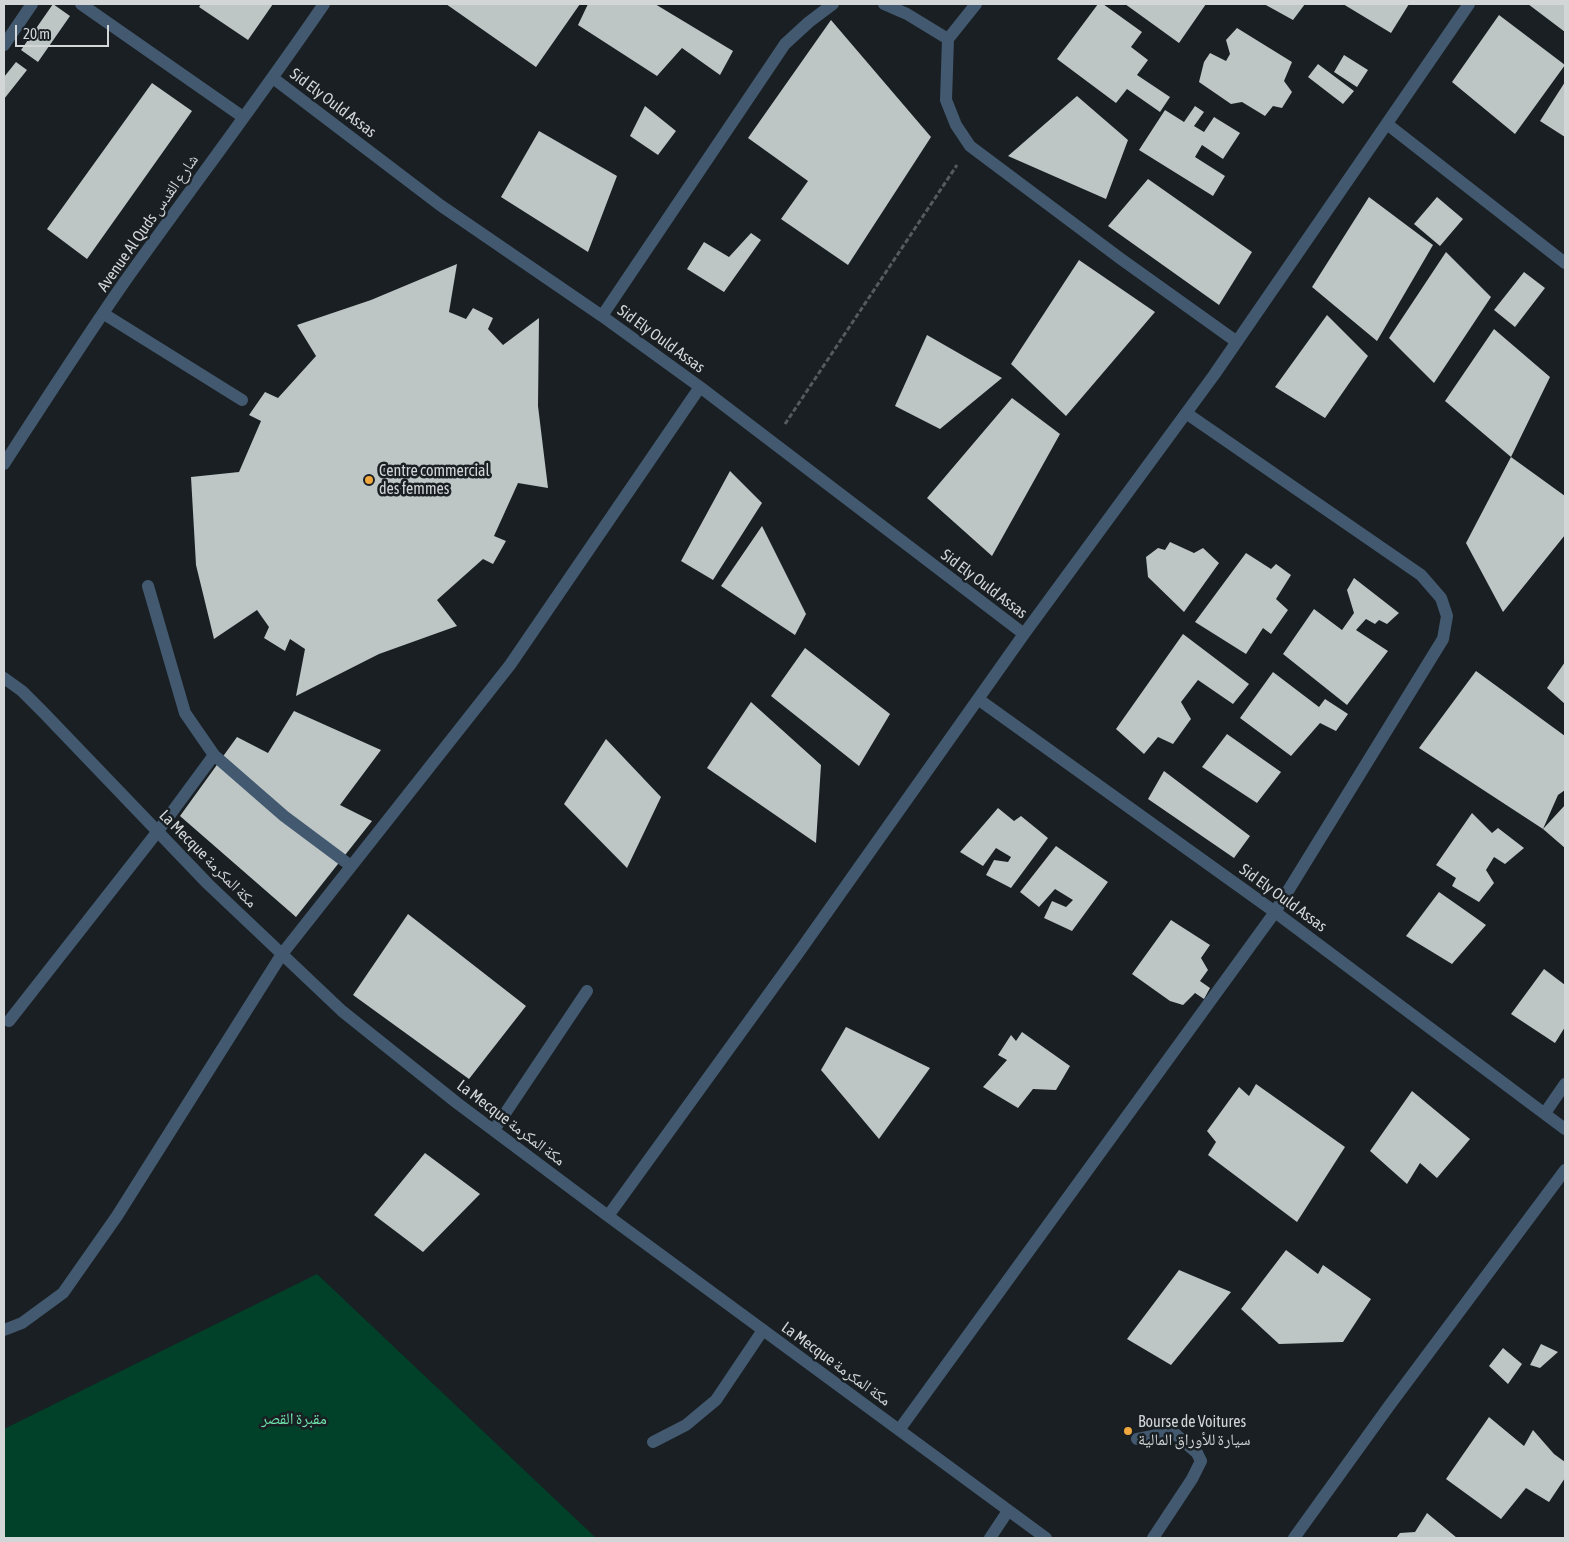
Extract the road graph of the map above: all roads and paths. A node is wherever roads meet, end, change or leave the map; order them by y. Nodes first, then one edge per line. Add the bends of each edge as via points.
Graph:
1 (32, 4) edge
2 (81, 4) edge
3 (324, 4) edge
4 (833, 4) edge
5 (884, 4) edge
6 (976, 4) edge
7 (1470, 4) edge
8 (948, 39) junction
9 (4, 45) edge
10 (273, 78) junction
11 (243, 117) junction
12 (1387, 124) junction
13 (970, 146) junction
14 (1565, 263) edge
15 (104, 314) junction
16 (602, 316) junction
17 (1237, 342) junction
18 (700, 387) junction
19 (242, 400) dead end
20 (1186, 413) junction
21 (772, 443) junction
22 (4, 464) edge
23 (148, 586) dead end
24 (1024, 634) junction
25 (4, 678) edge
26 (978, 699) junction
27 (214, 755) junction
28 (158, 832) junction
29 (351, 866) junction
30 (1275, 912) junction
31 (282, 954) junction
32 (587, 991) dead end
33 (9, 1021) dead end
34 (1565, 1084) edge
35 (1545, 1113) junction
36 (1565, 1129) edge
37 (494, 1130) junction
38 (1565, 1170) edge
39 (608, 1216) junction
40 (4, 1330) edge
41 (763, 1330) junction
42 (899, 1430) junction
43 (1137, 1439) dead end
44 (653, 1442) dead end
45 (1008, 1511) junction
46 (990, 1538) edge
47 (1046, 1538) edge
48 (1152, 1538) edge
49 (1294, 1538) edge

1 - 9 street
2 - 11 street
3 - 10 street, Avenue Al Quds شارع القدس
4 - 16 street via 785,44
5 - 8 street
6 - 8 street
7 - 12 street
8 - 13 street via 946,100 956,125
10 - 11 street, Avenue Al Quds شارع القدس
10 - 16 street, Sid Ely Ould Assas via 440,205
11 - 15 street, Avenue Al Quds شارع القدس
12 - 14 street
12 - 17 street
13 - 17 street
13 - 21 path
15 - 19 street
15 - 22 street, Avenue Al Quds شارع القدس
16 - 18 street, Sid Ely Ould Assas
17 - 20 street
18 - 21 street, Sid Ely Ould Assas
18 - 29 street via 510,665
20 - 24 street
20 - 30 street via 1421,575 1441,598 1447,616 1443,639
21 - 24 street, Sid Ely Ould Assas
23 - 27 street via 185,713
24 - 26 street
25 - 28 street, La Mecque مكة المكرمة via 43,712
26 - 30 street, Sid Ely Ould Assas
26 - 39 street
27 - 28 street
27 - 29 street via 284,816
28 - 31 street, La Mecque مكة المكرمة
28 - 33 street
29 - 31 street
30 - 35 street, Sid Ely Ould Assas
30 - 42 street
31 - 37 street, La Mecque مكة المكرمة via 342,1011
31 - 40 street via 117,1216 63,1293 22,1323
32 - 37 street
34 - 35 street
35 - 36 street, Sid Ely Ould Assas
37 - 39 street, La Mecque مكة المكرمة
38 - 49 street
39 - 41 street, La Mecque مكة المكرمة
41 - 42 street, La Mecque مكة المكرمة
41 - 44 street via 716,1400 686,1425
42 - 45 street, La Mecque مكة المكرمة
43 - 48 street via 1173,1432 1197,1453 1201,1461
45 - 46 street
45 - 47 street, La Mecque مكة المكرمة

